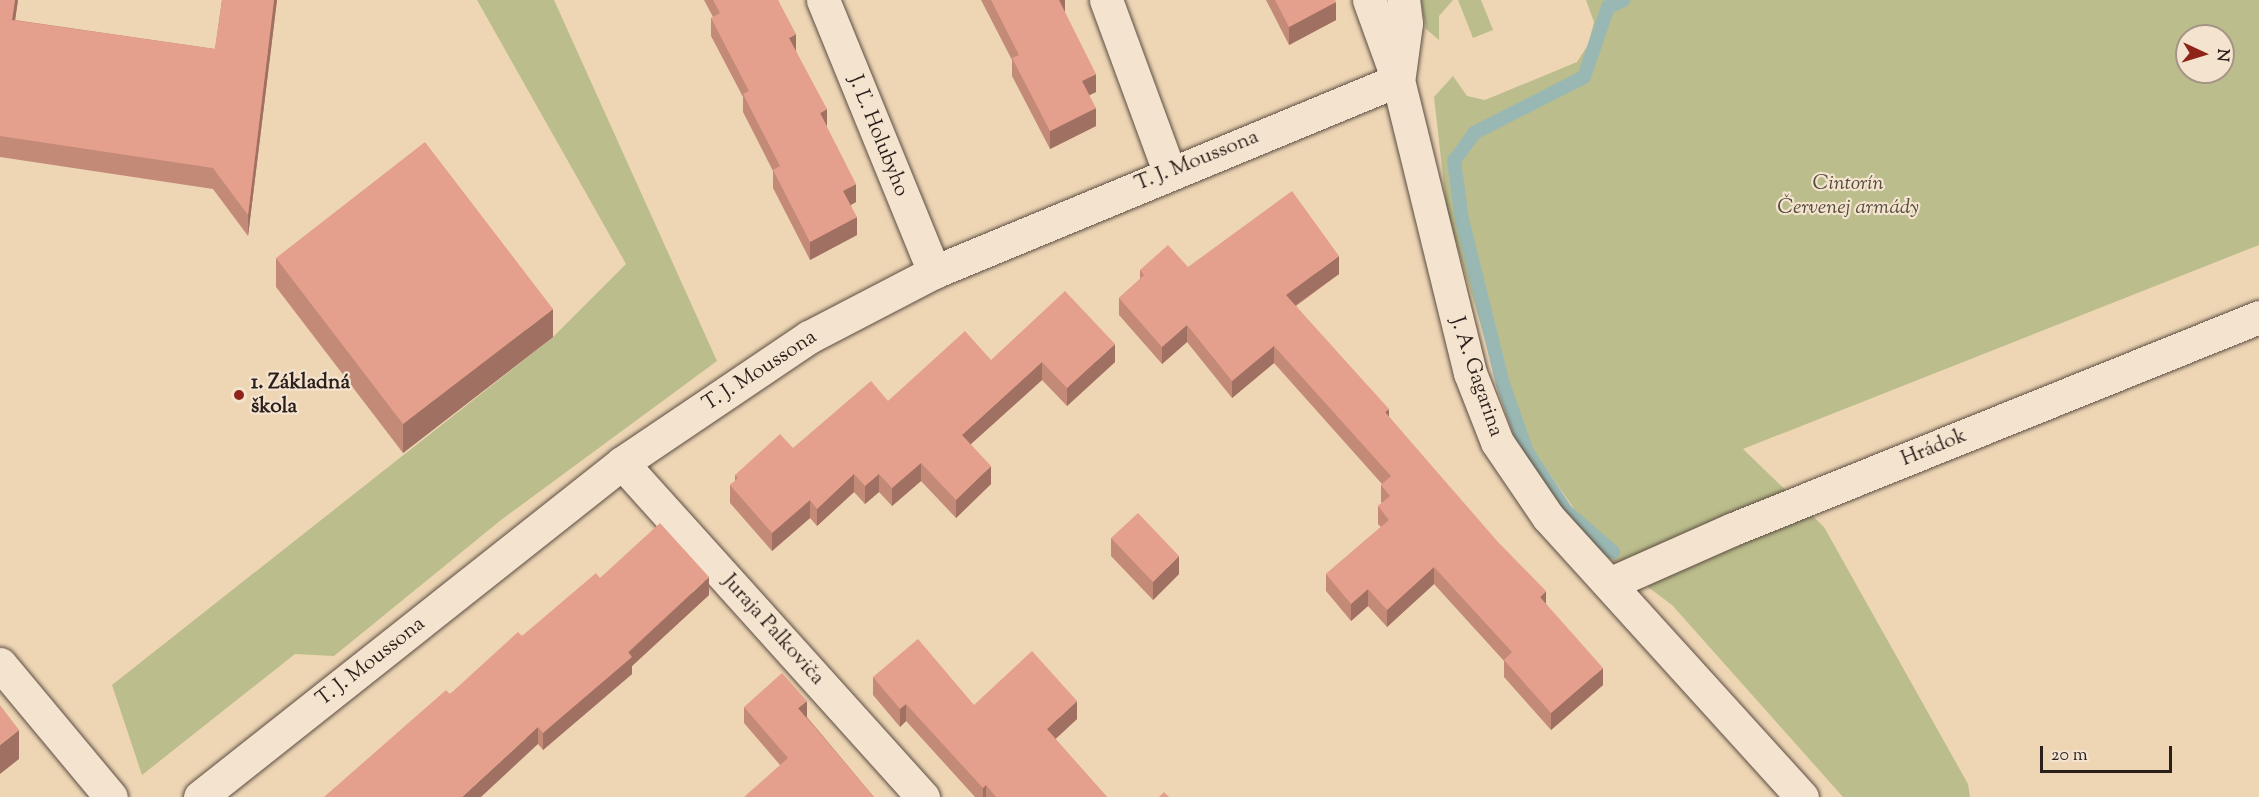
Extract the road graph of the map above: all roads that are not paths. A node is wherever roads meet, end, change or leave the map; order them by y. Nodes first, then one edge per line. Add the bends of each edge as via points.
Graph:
1 (823, 0) edge
2 (1106, 0) edge
3 (1369, 0) edge
4 (1403, 0) edge
5 (1398, 80) junction
6 (1169, 171) junction
7 (934, 272) junction
8 (2259, 317) edge
9 (622, 464) junction
10 (1611, 583) junction
11 (0, 664) edge
12 (111, 797) edge
13 (200, 797) edge
14 (923, 797) edge
15 (1802, 797) edge

1 - 7 street, J. Ľ. Holubyho
2 - 6 street
3 - 5 street, J. A. Gagarina
4 - 5 street via 1406,23
5 - 6 street, T. J. Moussona
5 - 10 street, J. A. Gagarina via 1444,279 1470,372 1497,442 1548,516
6 - 7 street, T. J. Moussona
7 - 9 street, T. J. Moussona via 809,337
8 - 10 street, Hrádok via 1744,525
9 - 13 street, T. J. Moussona
9 - 14 street, Juraja Palkoviča
10 - 15 street, J. A. Gagarina
11 - 12 street

